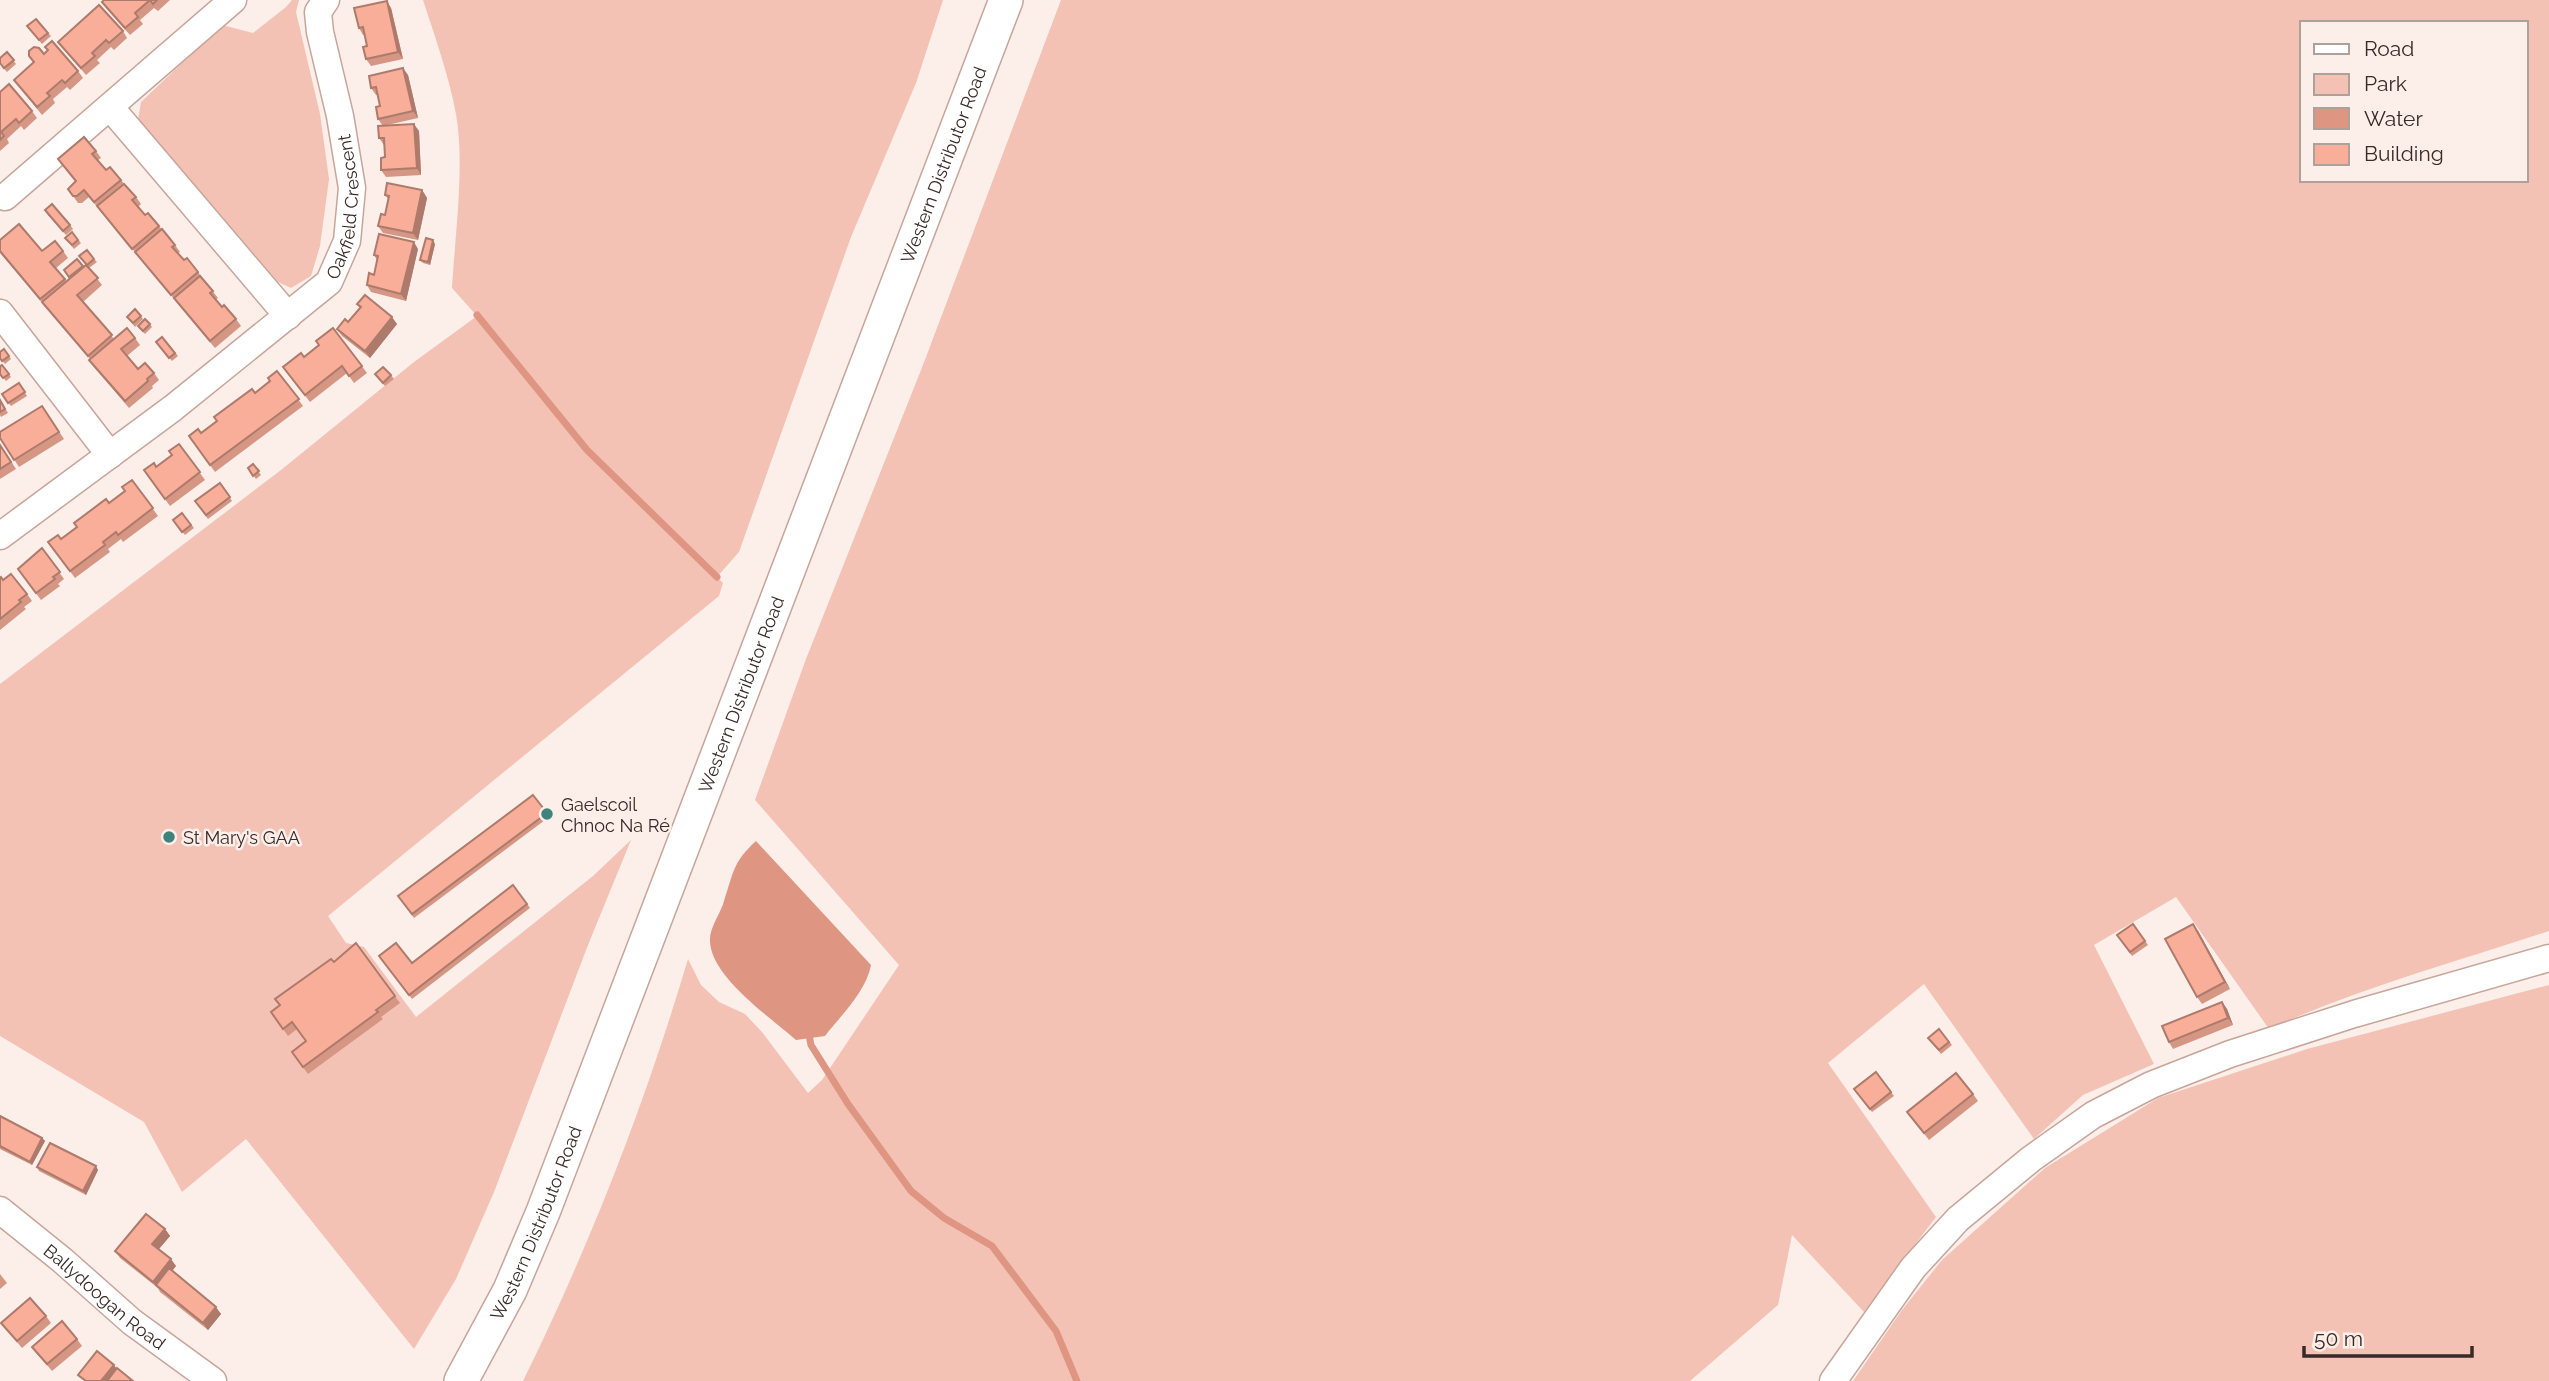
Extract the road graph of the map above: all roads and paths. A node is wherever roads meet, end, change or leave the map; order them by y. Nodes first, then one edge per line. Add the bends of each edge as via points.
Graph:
1 (233, 0) edge
2 (326, 0) edge
3 (1006, 0) edge
4 (110, 107) junction
5 (5, 197) dead end
6 (0, 313) edge
7 (288, 316) junction
8 (110, 455) junction
9 (0, 536) edge
10 (2549, 958) edge
11 (0, 1210) edge
12 (213, 1381) edge
13 (461, 1381) edge
14 (1833, 1381) edge

1 - 4 street
2 - 7 street, Oakfield Crescent via 318,12 320,33 352,188 347,241 330,282
3 - 13 main road, Western Distributor Road via 543,1212 510,1290
4 - 5 street
4 - 7 street
6 - 8 street
7 - 8 street, Oakfield Crescent
8 - 9 street, Oakfield Crescent
10 - 14 street via 2230,1054 2151,1085 2093,1115 1958,1219 1913,1268
11 - 12 street, Ballydoogan Road via 132,1322

